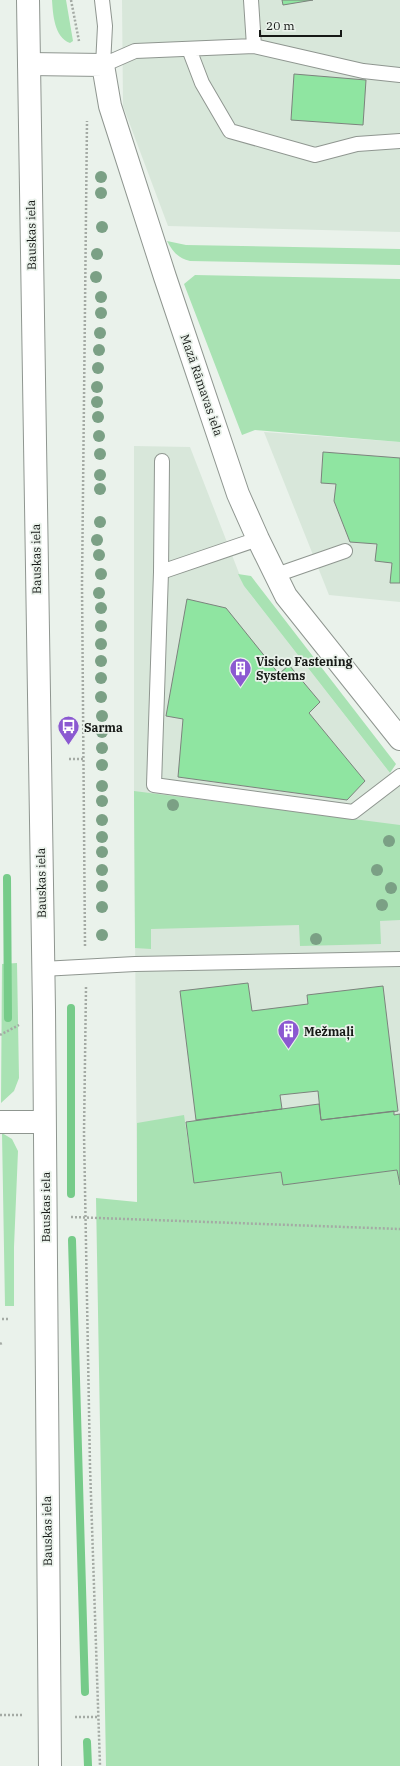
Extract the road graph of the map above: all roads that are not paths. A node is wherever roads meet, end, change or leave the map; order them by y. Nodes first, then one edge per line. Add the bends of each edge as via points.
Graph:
1 (28, 0) edge
2 (102, 0) edge
3 (250, 0) edge
4 (254, 46) junction
5 (189, 49) junction
6 (29, 64) junction
7 (103, 65) junction
8 (399, 79) edge
9 (400, 142) edge
10 (162, 461) dead end
11 (258, 540) junction
12 (344, 551) dead end
13 (161, 572) junction
14 (276, 576) junction
15 (400, 739) edge
16 (400, 776) edge
17 (400, 959) edge
18 (42, 969) junction
19 (0, 1122) edge
20 (44, 1122) junction
21 (50, 1766) edge

1 - 6 main road, Bauskas iela
2 - 7 lane via 105,26
3 - 4 lane
4 - 5 lane
4 - 8 lane
5 - 7 lane via 135,51
5 - 9 lane via 202,83 230,131 315,155 357,144
6 - 7 main road
6 - 18 main road, Bauskas iela
7 - 11 main road, Mazā Rāmavas iela via 110,106 163,269 238,494
10 - 13 lane
11 - 13 lane
11 - 14 main road, Mazā Rāmavas iela
12 - 14 lane
13 - 16 lane via 154,785 353,812
14 - 15 main road, Mazā Rāmavas iela via 286,596
17 - 18 lane via 136,964
18 - 20 main road, Bauskas iela
19 - 20 main road
20 - 21 main road, Bauskas iela

